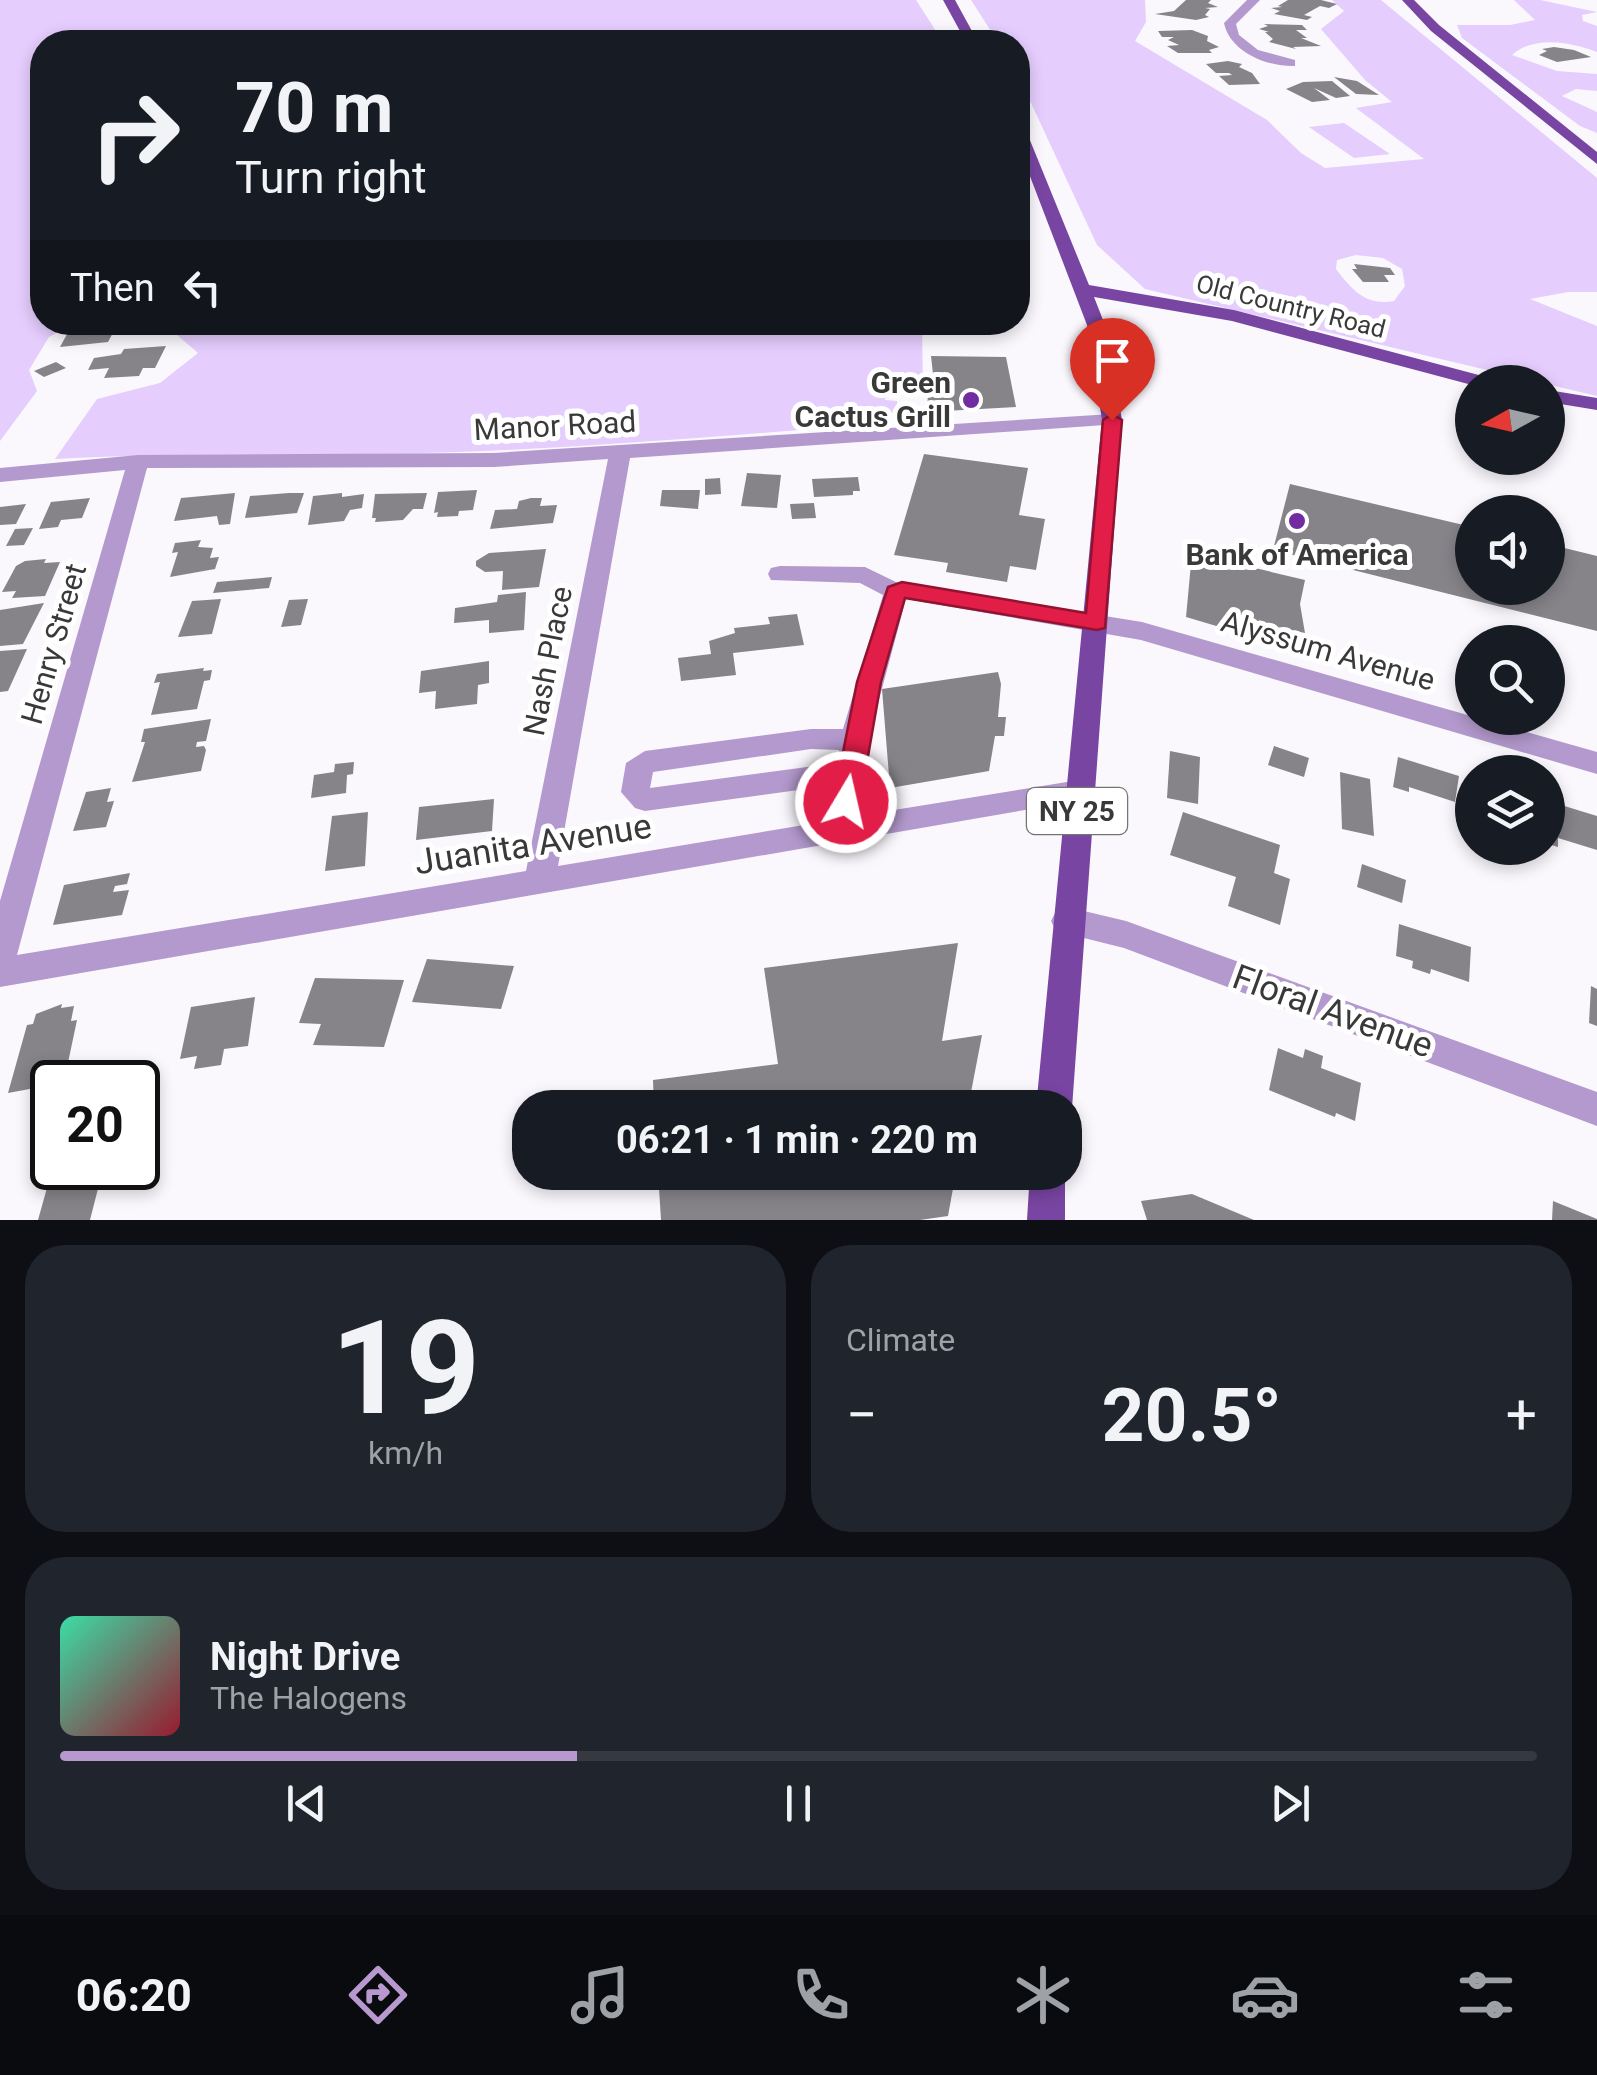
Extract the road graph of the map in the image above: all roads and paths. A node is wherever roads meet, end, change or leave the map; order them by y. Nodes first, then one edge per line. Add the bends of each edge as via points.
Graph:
1 (949, 0) edge
2 (1254, 0) edge
3 (1408, 0) edge
4 (965, 30) edge
5 (1290, 63) dead end
6 (1593, 153) edge
7 (1030, 158) edge
8 (1083, 290) junction
9 (1455, 375) edge
10 (1565, 399) edge
11 (1597, 404) edge
12 (1112, 420) junction
13 (620, 453) junction
14 (138, 462) junction
15 (0, 475) edge
16 (780, 574) dead end
17 (896, 592) junction
18 (1097, 622) junction
19 (857, 740) junction
20 (1597, 763) edge
21 (850, 772) junction
22 (1079, 791) junction
23 (849, 830) junction
24 (540, 880) junction
25 (1066, 922) junction
26 (0, 958) edge
27 (0, 972) edge
28 (1055, 1090) edge
29 (1597, 1109) edge
30 (1048, 1190) edge
31 (1046, 1220) edge

1 - 4 main road
2 - 5 street via 1230,23 1233,37 1254,53
3 - 6 main road
7 - 8 main road, NY 25
8 - 9 main road, Old Country Road via 1200,310
8 - 12 main road, NY 25 via 1096,325
10 - 11 main road
12 - 13 street, Manor Road
12 - 18 main road, NY 25
13 - 14 street, Manor Road
13 - 24 street, Nash Place
14 - 15 street, Manor Road
14 - 26 street, Henry Street
16 - 17 street, Alyssum Avenue via 865,574
17 - 18 street, Alyssum Avenue
17 - 19 street
18 - 20 street, Alyssum Avenue
18 - 22 main road, NY 25
19 - 21 street
19 - 21 street via 811,739 646,762 636,770 636,792 645,800
21 - 23 street
22 - 23 street, Juanita Avenue
22 - 25 main road, NY 25
23 - 24 street, Juanita Avenue
24 - 27 street, Juanita Avenue
25 - 28 main road, NY 25
25 - 29 street, Floral Avenue via 1126,934
30 - 31 main road

